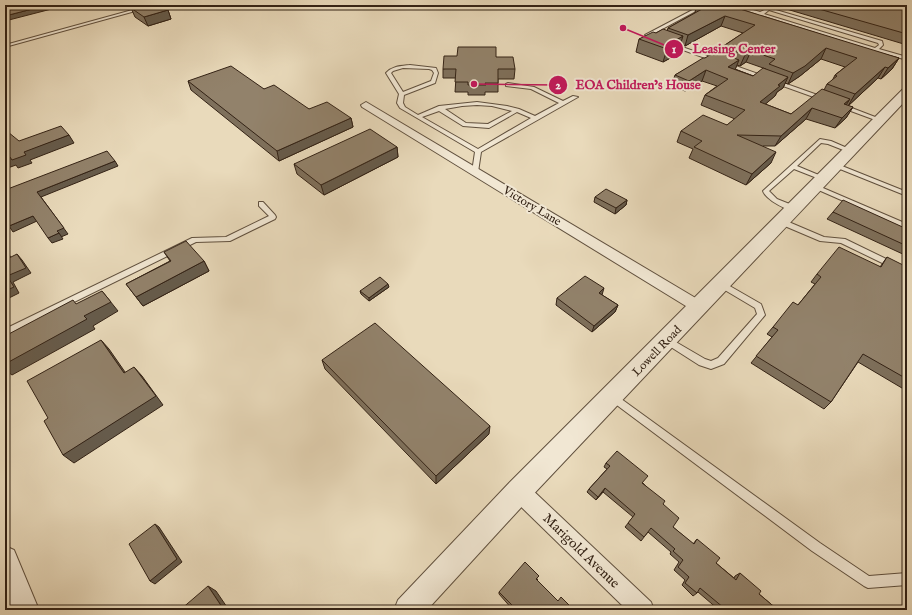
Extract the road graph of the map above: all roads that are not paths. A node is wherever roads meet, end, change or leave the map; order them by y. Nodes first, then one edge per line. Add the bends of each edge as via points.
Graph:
1 (705, 5) edge
2 (732, 5) edge
3 (137, 10) edge
4 (761, 14) junction
5 (661, 40) edge
6 (667, 43) edge
7 (5, 46) edge
8 (875, 49) junction
9 (907, 59) edge
10 (508, 85) dead end
11 (907, 92) edge
12 (402, 94) junction
13 (575, 97) dead end
14 (830, 102) edge
15 (563, 103) junction
16 (838, 104) edge
17 (366, 106) dead end
18 (439, 108) junction
19 (517, 110) junction
20 (418, 117) junction
21 (535, 118) junction
22 (880, 120) junction
23 (478, 151) junction
24 (851, 151) junction
25 (793, 166) junction
26 (475, 172) junction
27 (825, 177) junction
28 (907, 194) edge
29 (261, 204) dead end
30 (788, 215) junction
31 (907, 227) edge
32 (907, 272) edge
33 (721, 284) junction
34 (699, 308) junction
35 (5, 333) edge
36 (666, 340) junction
37 (612, 396) junction
38 (519, 492) junction
39 (5, 558) edge
40 (907, 580) edge
41 (25, 610) edge
42 (408, 610) edge
43 (643, 610) edge

1 - 5 lane via 647,35
2 - 4 lane
3 - 7 lane
4 - 8 lane
4 - 8 lane via 769,9 880,42 881,45
4 - 8 lane via 754,20 859,53 869,54
6 - 14 lane
8 - 9 lane
10 - 15 lane via 532,88
11 - 22 street, Lowell Road
12 - 12 lane via 388,73 391,70 397,67 434,69 436,73 433,82
12 - 20 lane via 400,103 403,108
13 - 15 lane
15 - 21 lane
16 - 22 lane
17 - 26 street, Victory Lane
18 - 19 lane via 486,104
18 - 19 lane via 465,125 489,126
18 - 20 lane
19 - 21 lane
20 - 23 lane
21 - 23 lane
22 - 24 street, Lowell Road
23 - 26 lane
24 - 25 lane via 820,141
24 - 27 street, Lowell Road
25 - 27 lane
25 - 30 lane via 766,191
26 - 34 street, Victory Lane
27 - 28 lane
27 - 30 street, Lowell Road
27 - 31 lane
29 - 35 lane via 273,217 226,239 195,240
30 - 32 lane via 823,239 842,241
30 - 33 street, Lowell Road
33 - 34 street, Lowell Road
33 - 36 lane via 758,306 761,315 721,360 711,365 702,362
34 - 36 street, Lowell Road
36 - 37 street, Lowell Road
37 - 38 street, Lowell Road
37 - 40 lane via 816,547 868,582
38 - 42 street, Lowell Road
38 - 43 street, Marigold Avenue
39 - 41 street

